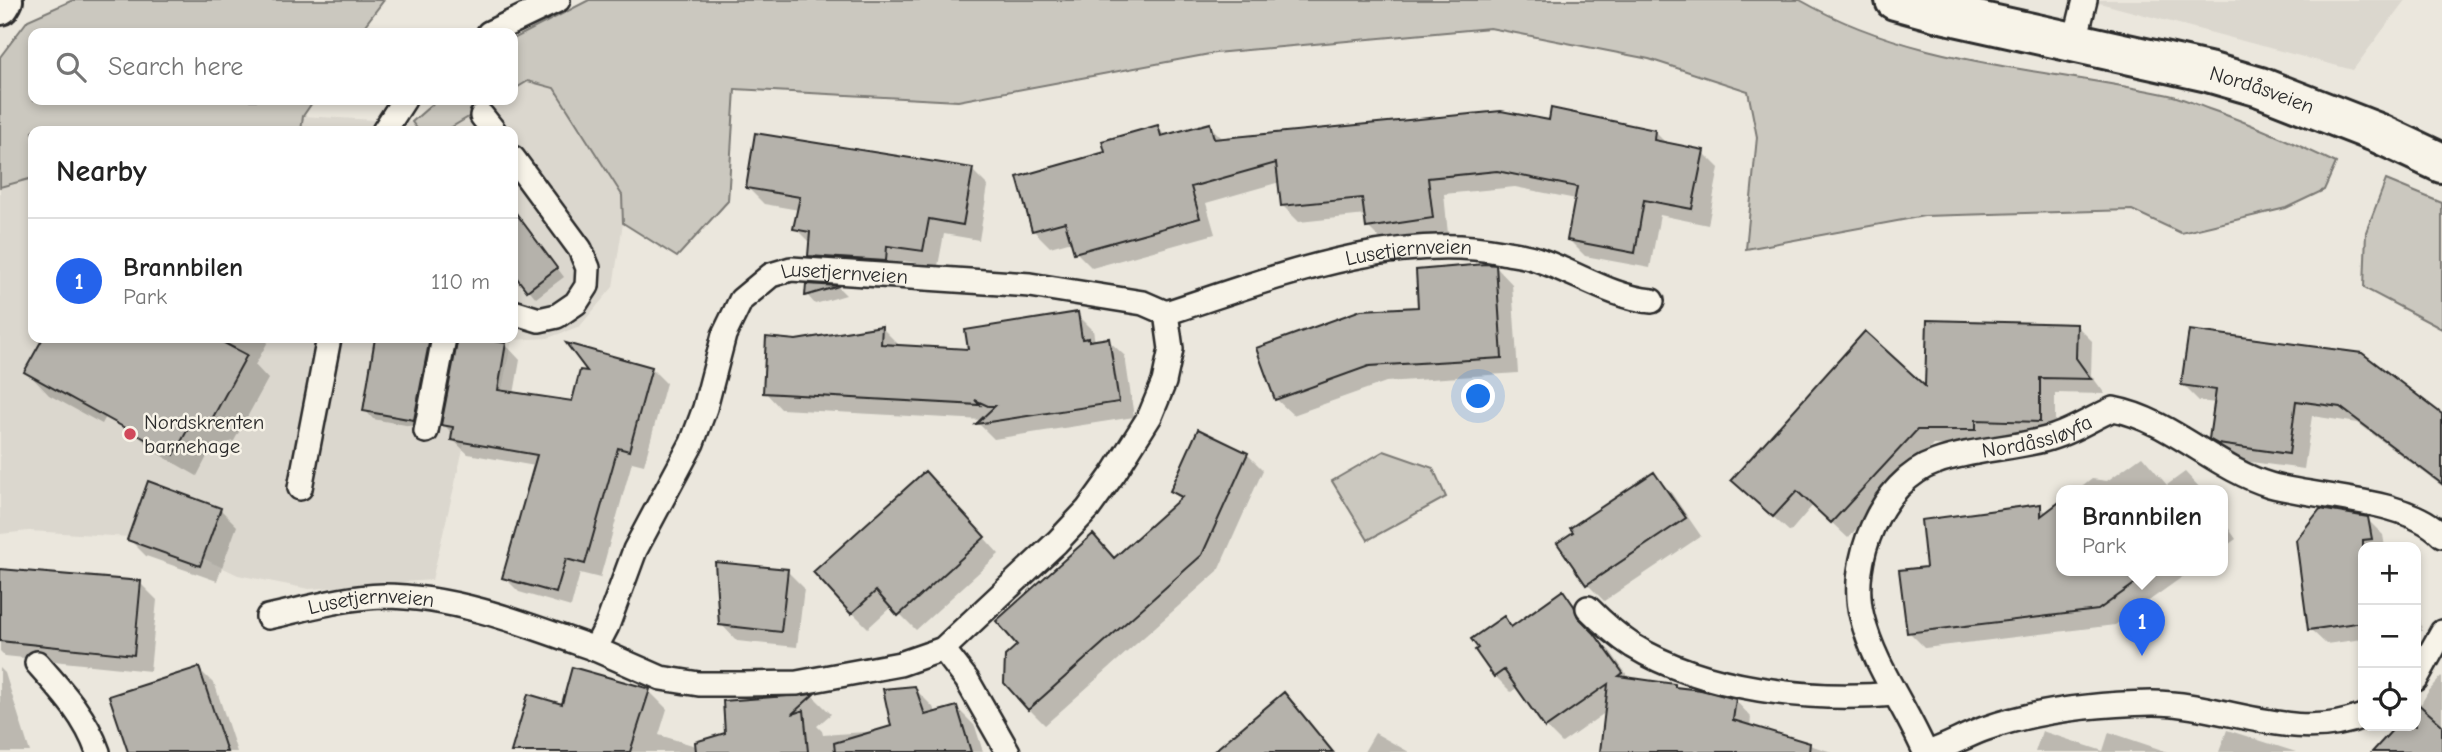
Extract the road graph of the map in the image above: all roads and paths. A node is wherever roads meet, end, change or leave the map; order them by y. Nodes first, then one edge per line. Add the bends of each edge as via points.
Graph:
1 (3, 0) edge
2 (558, 0) edge
3 (1895, 0) edge
4 (2085, 0) edge
5 (0, 5) edge
6 (499, 28) edge
7 (2076, 41) junction
8 (401, 105) edge
9 (387, 126) edge
10 (2442, 163) edge
11 (518, 165) edge
12 (1653, 302) dead end
13 (1166, 313) junction
14 (518, 314) edge
15 (328, 343) edge
16 (443, 343) edge
17 (426, 431) dead end
18 (300, 488) dead end
19 (2442, 535) edge
20 (1588, 608) dead end
21 (268, 617) dead end
22 (2442, 632) edge
23 (595, 649) junction
24 (943, 649) junction
25 (37, 663) dead end
26 (2421, 670) edge
27 (1894, 694) junction
28 (2358, 718) edge
29 (98, 752) edge
30 (1008, 752) edge
31 (1927, 752) edge

1 - 5 street
2 - 6 lane
3 - 7 street, Nordåsveien
4 - 7 lane
7 - 10 street, Nordåsveien via 2260,88
8 - 9 lane
11 - 14 lane via 580,249 588,268 587,286 576,303 557,316 539,320
12 - 13 lane, Lusetjernveien via 1623,296 1533,258 1476,248 1425,247 1343,259
13 - 23 lane, Lusetjernveien via 1143,303 991,281 805,269 771,275 741,299 733,315 692,443 635,550
13 - 24 lane, Lusetjernveien via 1171,349 1164,382 1150,416 1114,473 1057,542
15 - 18 lane
16 - 17 lane
19 - 27 lane, Nordåssløyfa via 2433,525 2386,507 2295,491 2245,475 2153,423 2113,408 2054,437 1936,462 1910,476 1882,508 1867,538 1857,585 1861,617
20 - 27 lane via 1633,646 1708,678 1831,698
21 - 23 lane, Lusetjernveien via 384,596 460,607
22 - 26 lane
23 - 24 lane, Lusetjernveien via 661,678 699,684 809,681 900,664
24 - 30 lane via 967,680
25 - 29 lane via 84,721
27 - 31 lane, Nordåssløyfa
28 - 31 lane, Nordåssløyfa via 2310,727 2184,705 2112,704 2017,720

